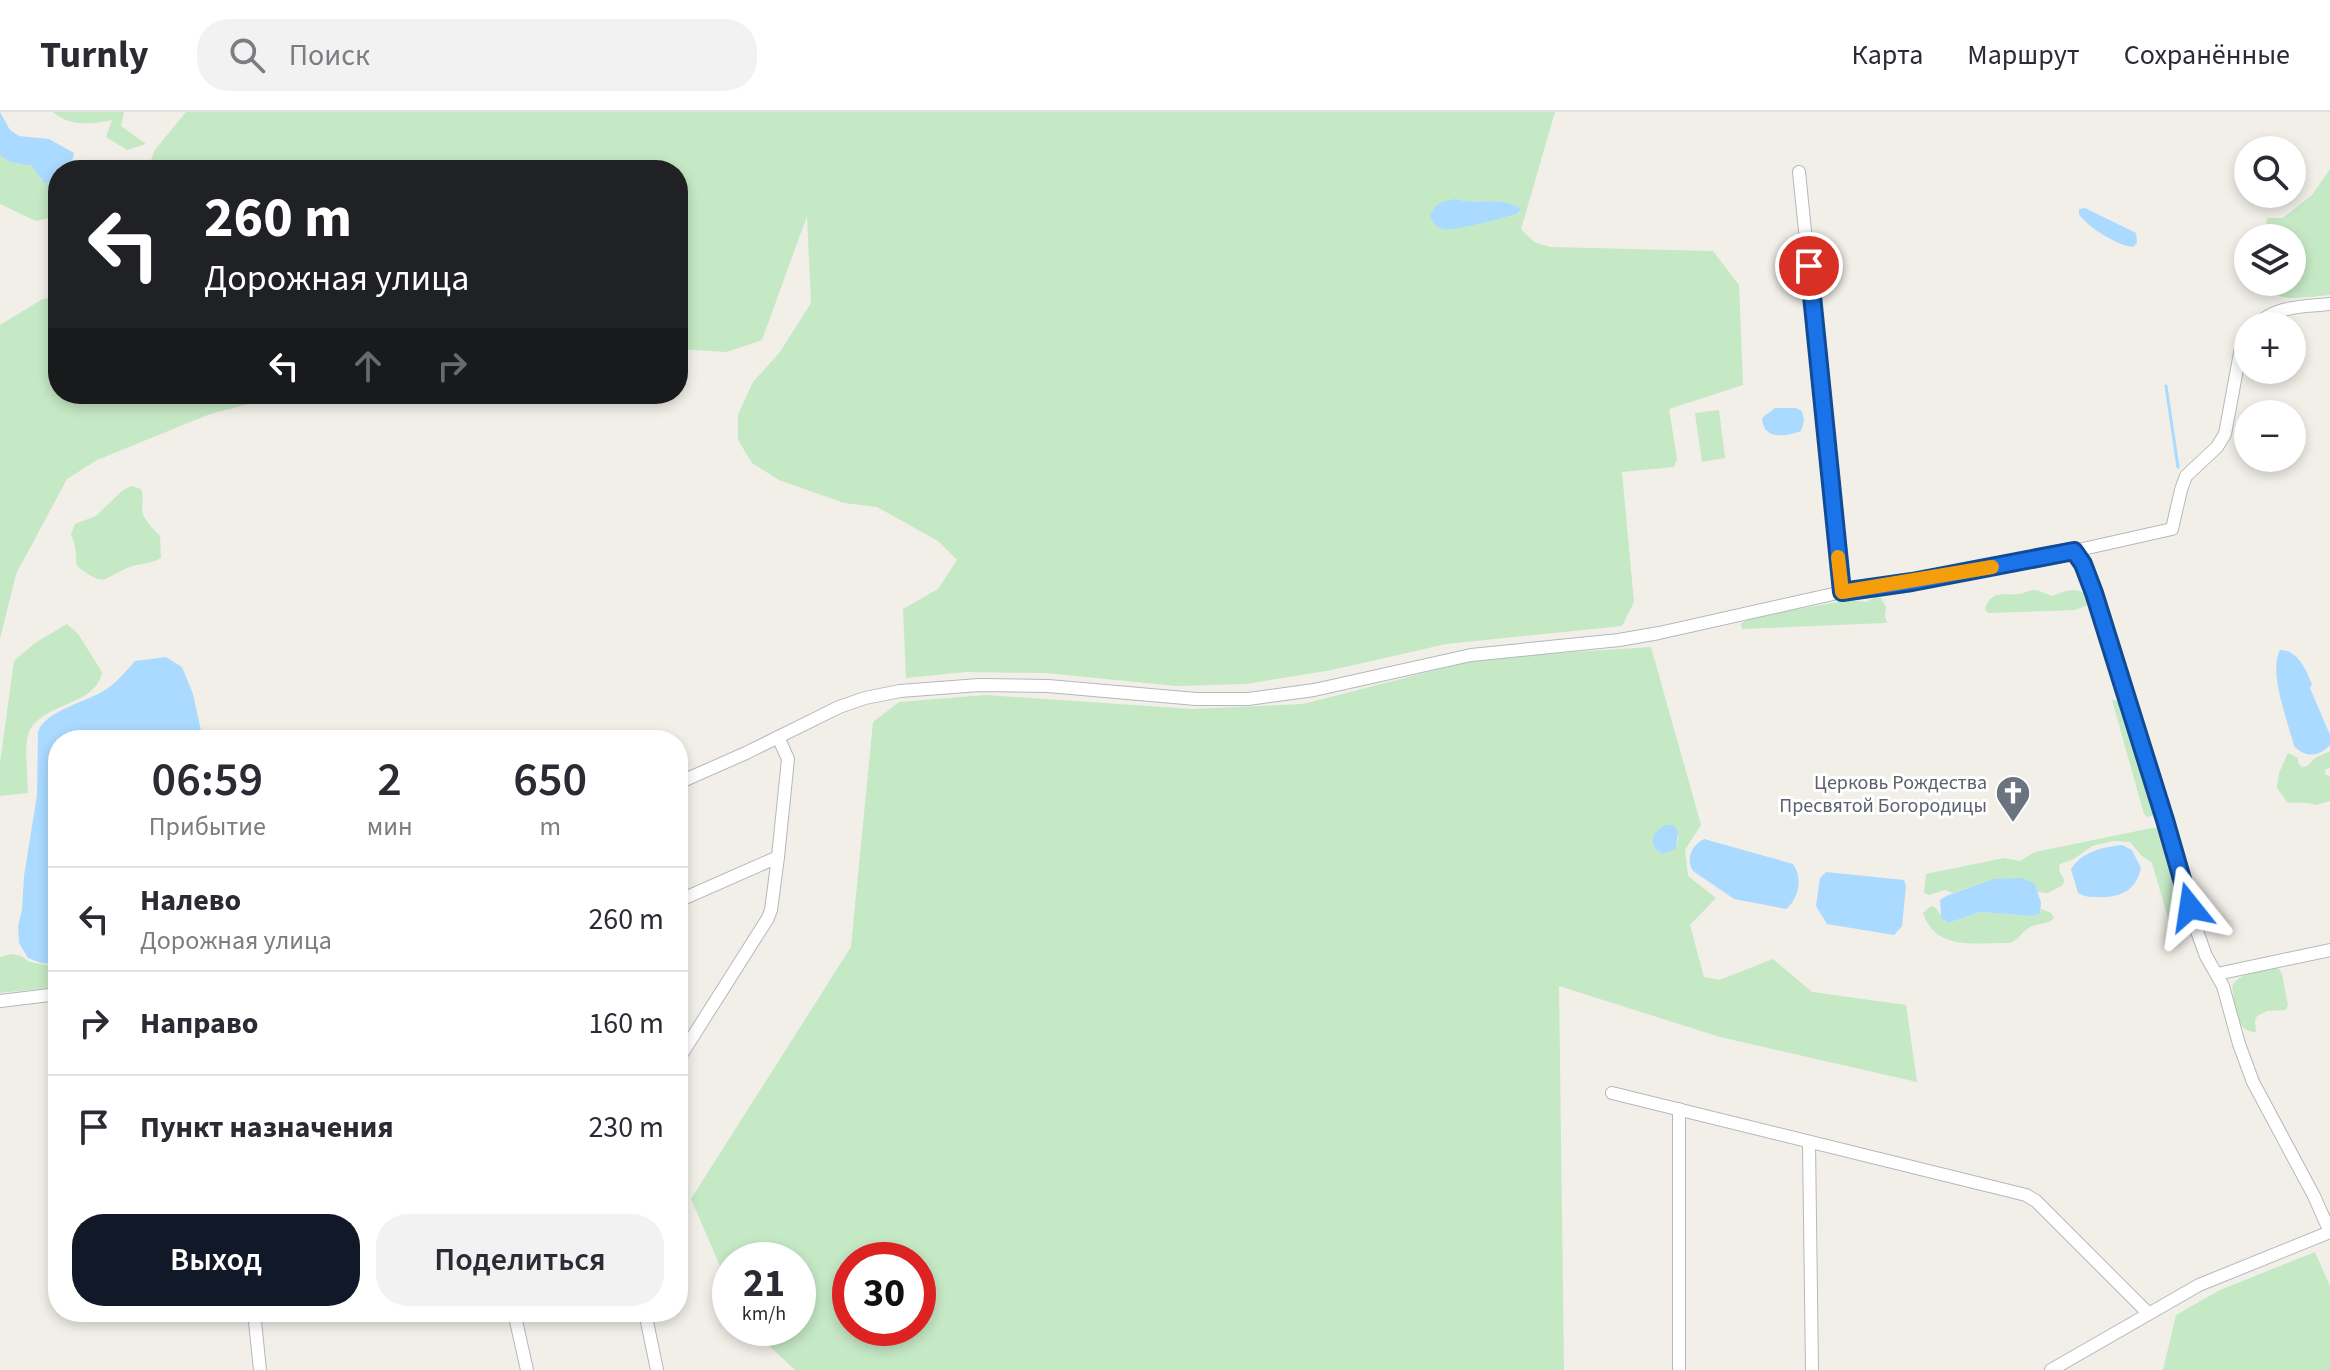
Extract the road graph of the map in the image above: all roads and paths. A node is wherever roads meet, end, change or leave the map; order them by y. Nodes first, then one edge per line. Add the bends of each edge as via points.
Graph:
1 (1799, 172) dead end
2 (2330, 304) edge
3 (2276, 312) edge
4 (2234, 384) edge
5 (2074, 551) junction
6 (1842, 592) junction
7 (778, 737) junction
8 (688, 778) edge
9 (778, 857) junction
10 (688, 897) edge
11 (2330, 950) edge
12 (2217, 974) junction
13 (48, 995) edge
14 (0, 1001) edge
15 (688, 1044) edge
16 (1612, 1093) dead end
17 (1679, 1109) junction
18 (1809, 1143) junction
19 (2330, 1232) edge
20 (2148, 1313) junction
21 (255, 1322) edge
22 (516, 1322) edge
23 (647, 1322) edge
24 (260, 1370) edge
25 (527, 1370) edge
26 (657, 1370) edge
27 (1679, 1370) edge
28 (1812, 1370) edge
29 (2051, 1370) edge

1 - 6 street
2 - 3 street
4 - 5 street via 2225,434 2186,476 2172,529
5 - 6 street
5 - 12 street via 2089,577 2196,930
6 - 7 street via 1659,633 1471,655 1248,699 1048,686 900,691 839,707
7 - 8 street
7 - 9 street via 788,759
9 - 10 street
9 - 15 street via 768,918
11 - 12 street
12 - 19 street via 2253,1082
13 - 14 street
16 - 17 street
17 - 18 street
17 - 27 street
18 - 20 street via 2026,1195
18 - 28 street
19 - 20 street via 2219,1275
20 - 29 street
21 - 24 street
22 - 25 street
23 - 26 street

